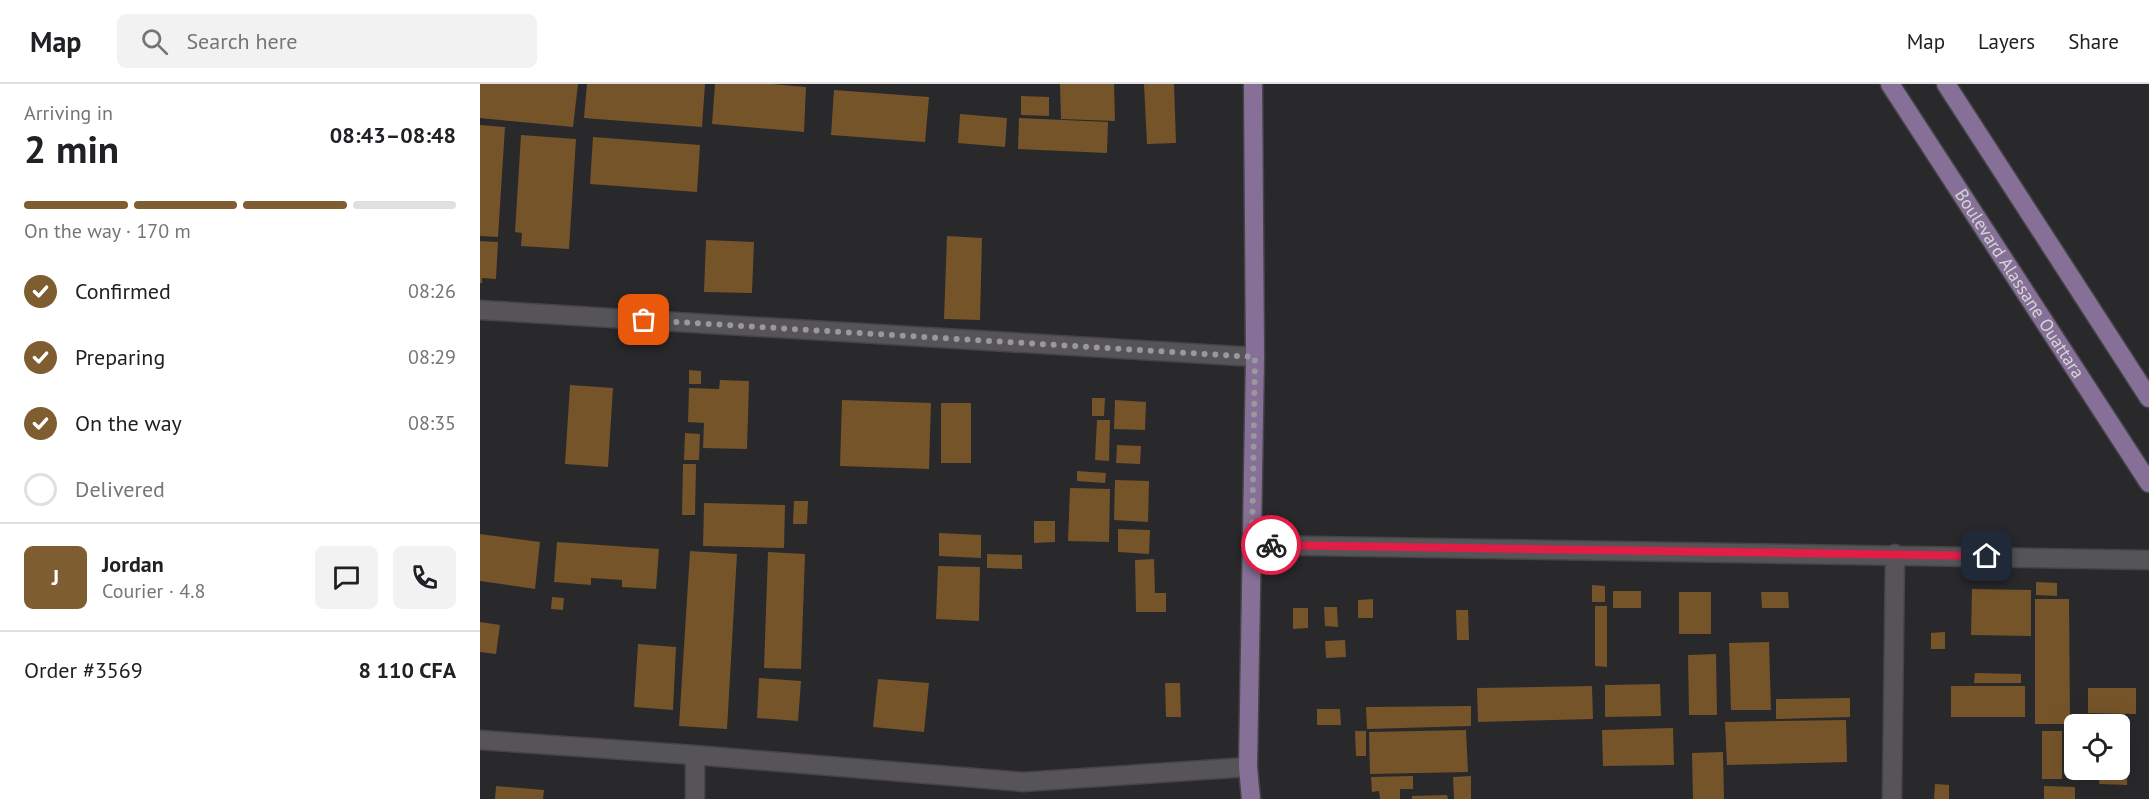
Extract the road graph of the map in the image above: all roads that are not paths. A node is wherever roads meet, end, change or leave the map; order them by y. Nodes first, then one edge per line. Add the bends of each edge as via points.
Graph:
1 (1253, 84) edge
2 (1890, 84) edge
3 (1946, 84) edge
4 (480, 310) edge
5 (1255, 357) junction
6 (2149, 398) edge
7 (2149, 483) edge
8 (1252, 545) junction
9 (1895, 554) junction
10 (2149, 560) edge
11 (480, 740) edge
12 (695, 754) junction
13 (1248, 767) junction
14 (1023, 791) edge
15 (695, 799) edge
16 (1251, 799) edge
17 (1892, 799) edge

1 - 5 main road
2 - 7 main road, Boulevard Alassane Ouattara
3 - 6 main road
4 - 5 street
5 - 8 main road
8 - 9 street
8 - 13 main road
9 - 10 street
9 - 17 street
11 - 12 street
12 - 14 street
12 - 15 street
13 - 14 street
13 - 16 main road

